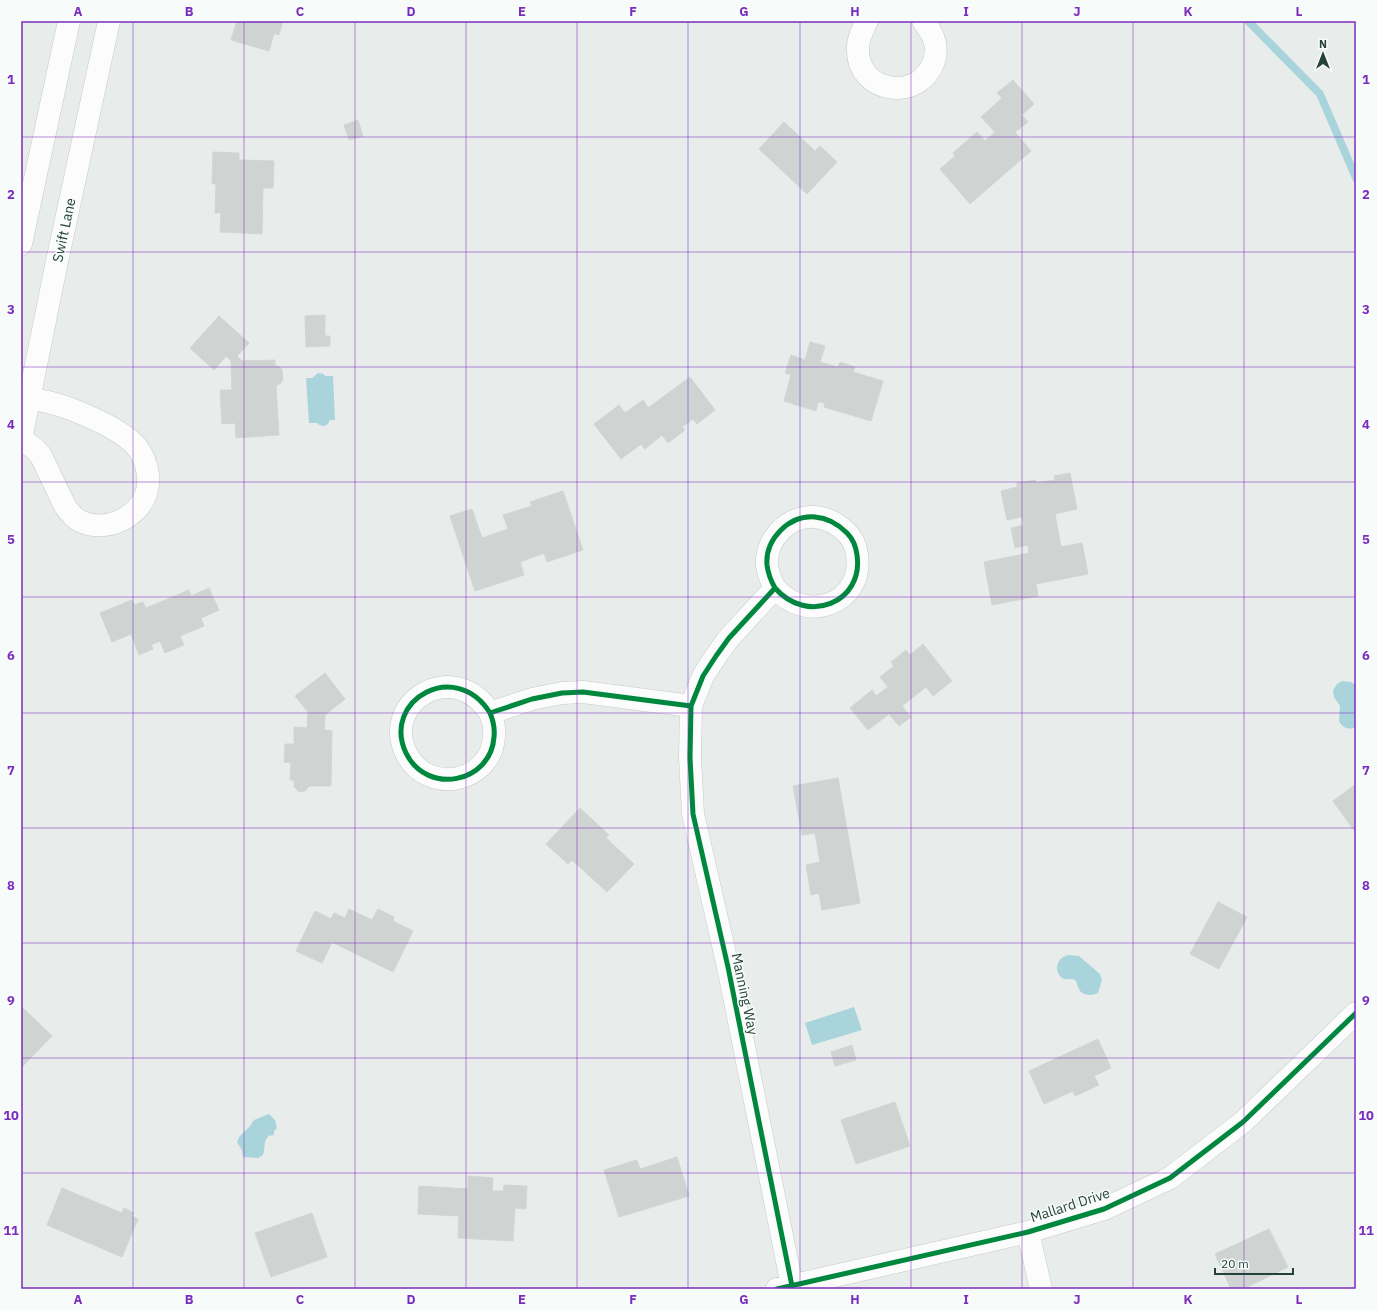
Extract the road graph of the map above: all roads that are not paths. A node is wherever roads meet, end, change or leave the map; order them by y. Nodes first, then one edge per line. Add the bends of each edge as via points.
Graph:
1 (69, 21) edge
2 (109, 21) edge
3 (867, 21) edge
4 (923, 21) edge
5 (21, 244) edge
6 (26, 398) edge
7 (21, 439) edge
8 (775, 588) junction
9 (692, 706) junction
10 (490, 713) junction
11 (1356, 1013) edge
12 (1028, 1232) junction
13 (784, 1288) edge
14 (1041, 1289) edge

1 - 5 street
2 - 6 street, Swift Lane
3 - 4 street via 858,47 864,71 872,80 883,86 896,88 908,87 919,82 928,74 933,64 935,40
6 - 7 street, Swift Lane
6 - 7 street via 75,411 112,428 132,441 145,460 148,474 146,494 135,511 119,522 98,525 80,521 70,514 65,506 41,456
8 - 8 street via 768,573 768,556 777,534 786,526 801,519 818,517 837,524 849,535 857,552 857,569 851,586 839,599 823,606 805,607 788,600
8 - 9 street, Manning Way via 741,623 716,656 703,676
9 - 10 street via 583,692 532,699
9 - 13 street, Manning Way via 690,758 693,814 728,967
10 - 10 street via 479,699 463,689 445,687 427,692 413,703 404,719 402,737 407,755 424,773 435,778 446,780 470,774 487,758 492,748 494,728
11 - 12 street, Mallard Drive via 1244,1122 1170,1178 1104,1209
12 - 13 street, Mallard Drive
12 - 14 street

